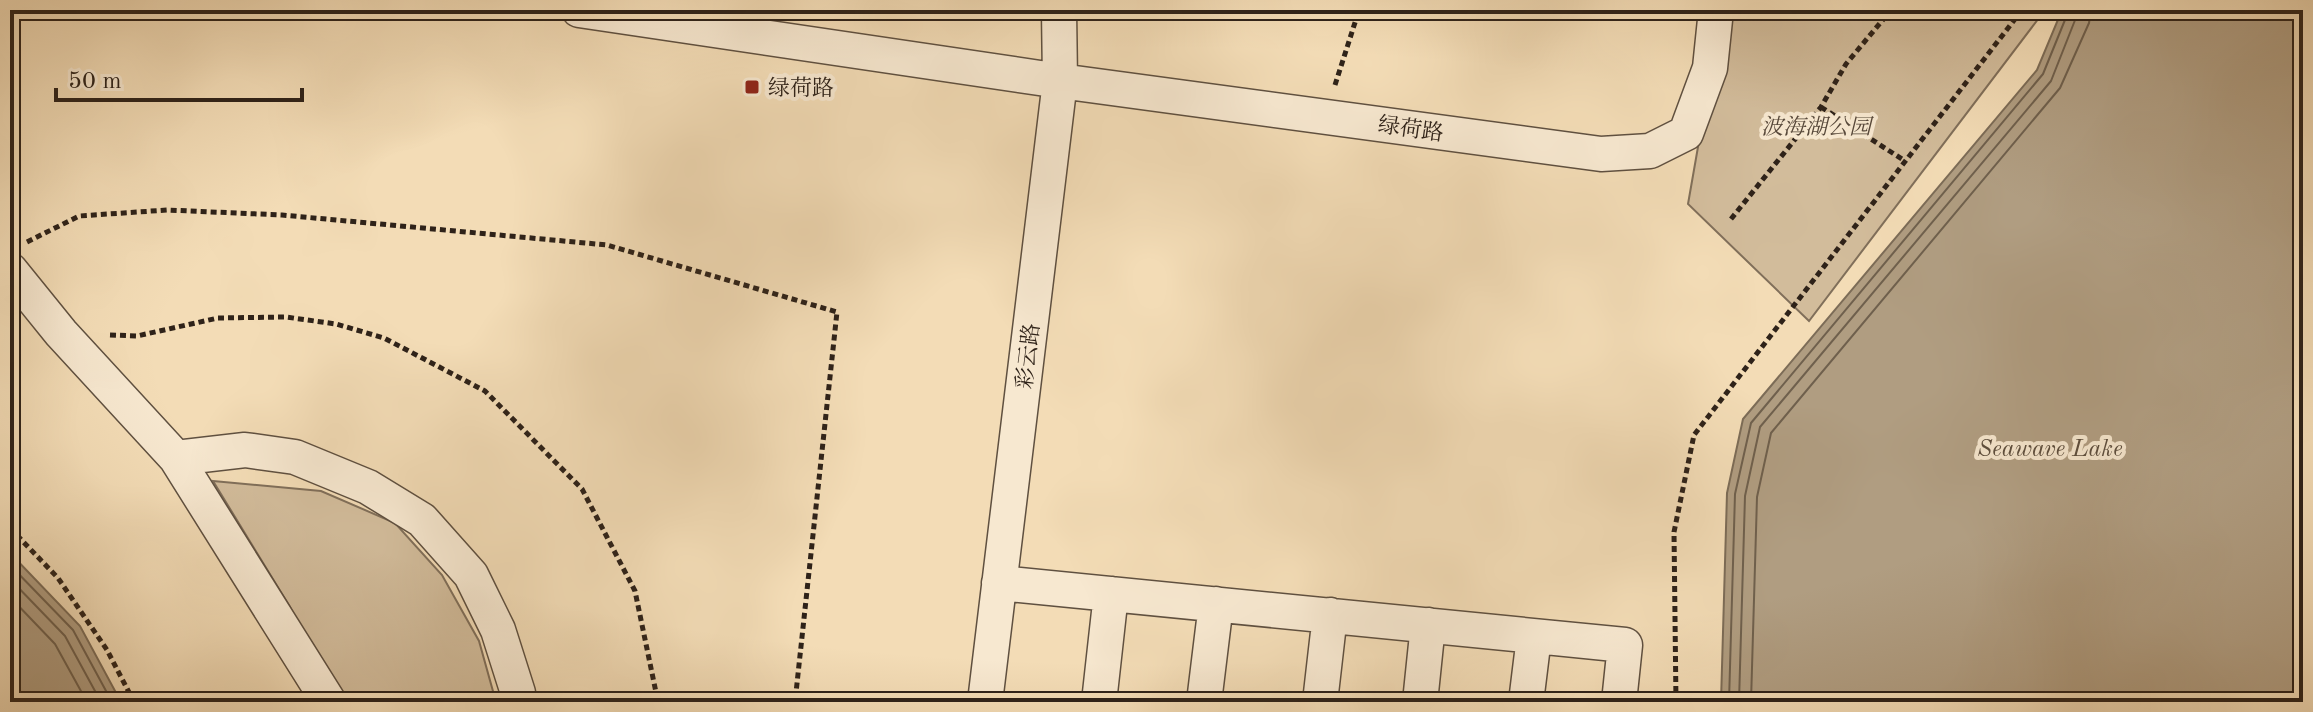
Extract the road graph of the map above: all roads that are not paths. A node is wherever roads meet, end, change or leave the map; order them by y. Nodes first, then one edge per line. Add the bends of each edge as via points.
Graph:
1 (579, 10) edge
2 (1059, 10) edge
3 (1716, 10) edge
4 (638, 14) edge
5 (1060, 81) junction
6 (17, 257) edge
7 (176, 458) junction
8 (999, 583) junction
9 (1111, 594) junction
10 (1216, 604) junction
11 (1330, 615) junction
12 (1428, 625) junction
13 (1534, 637) junction
14 (329, 702) edge
15 (518, 702) edge
16 (985, 702) edge
17 (1099, 702) edge
18 (1204, 702) edge
19 (1320, 702) edge
20 (1420, 702) edge
21 (1526, 702) edge
22 (1619, 702) edge

1 - 4 street, 绿荷路
2 - 5 street, 彩云路
3 - 5 street, 绿荷路 via 1710,68 1686,133 1650,151 1601,154
4 - 5 street, 绿荷路
5 - 8 street, 彩云路
6 - 7 street via 61,333
7 - 14 street
7 - 15 street via 245,450 295,457 368,487 422,520 471,575 498,630
8 - 9 street
8 - 16 street, 彩云路
9 - 10 street
9 - 17 street
10 - 11 street
10 - 18 street
11 - 12 street
11 - 19 street
12 - 13 street
12 - 20 street
13 - 21 street
13 - 22 street via 1625,645

